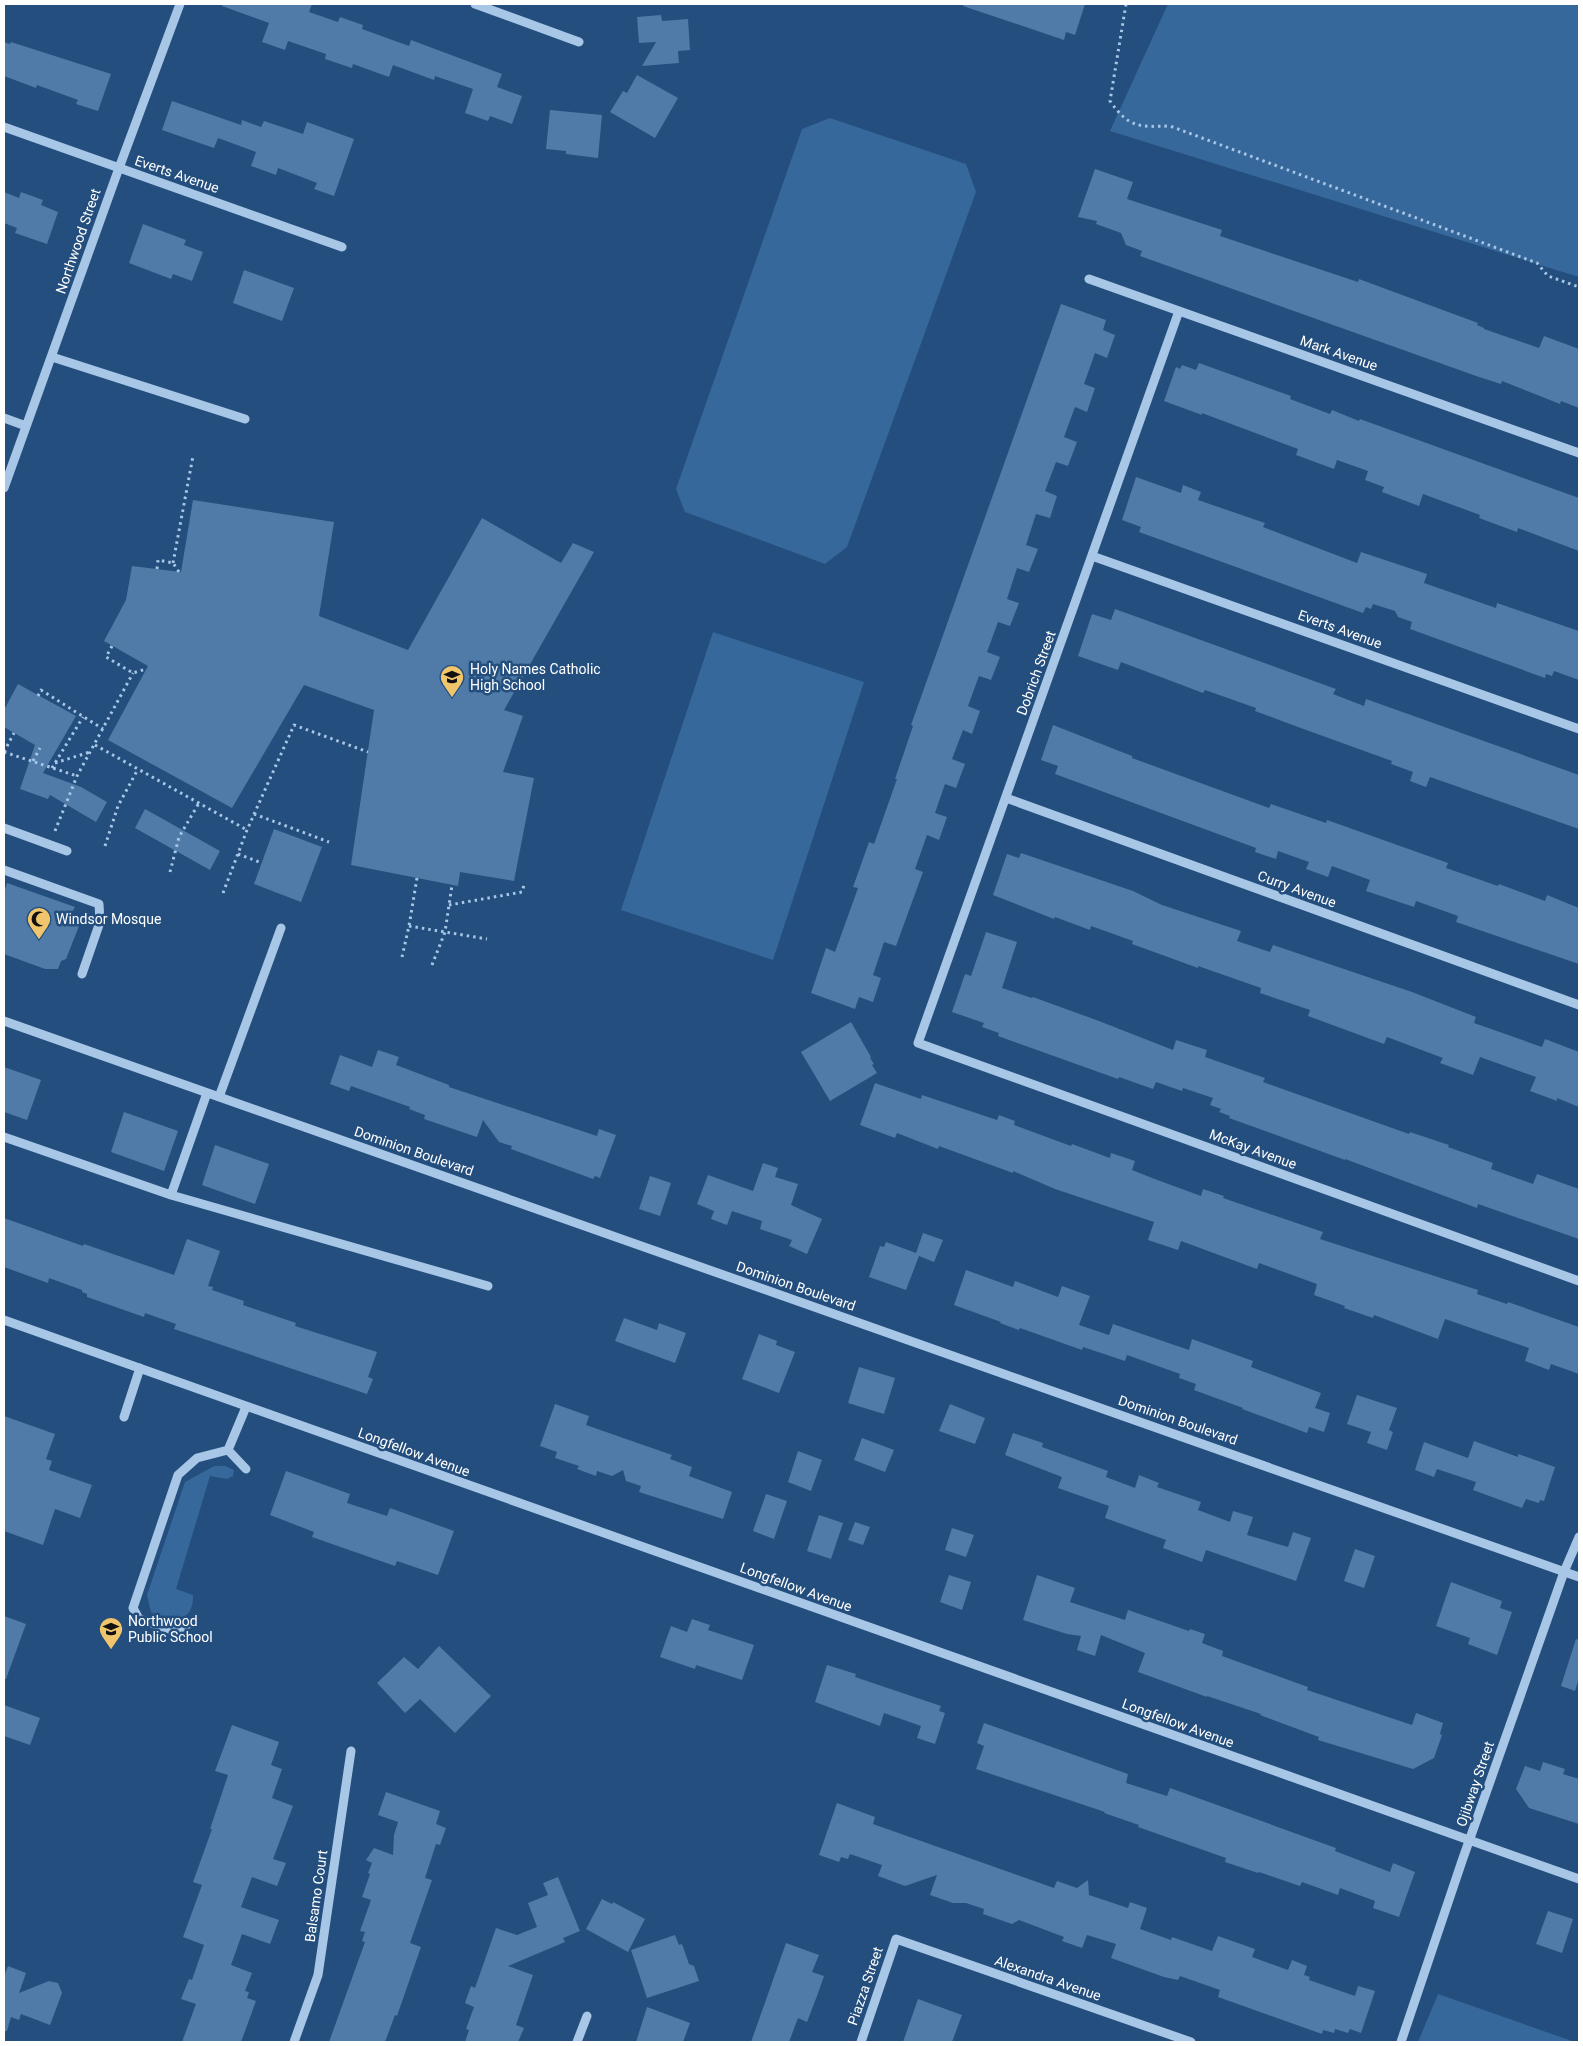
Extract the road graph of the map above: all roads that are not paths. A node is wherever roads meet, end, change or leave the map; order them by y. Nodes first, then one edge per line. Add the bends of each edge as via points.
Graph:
1 (180, 4) edge
2 (475, 4) edge
3 (579, 42) dead end
4 (4, 127) edge
5 (119, 168) junction
6 (342, 247) dead end
7 (1089, 279) dead end
8 (1179, 311) junction
9 (52, 357) junction
10 (4, 418) edge
11 (245, 420) dead end
12 (26, 426) junction
13 (1579, 453) edge
14 (4, 488) edge
15 (1092, 556) junction
16 (1579, 729) edge
17 (1006, 798) junction
18 (4, 828) edge
19 (67, 851) dead end
20 (4, 870) edge
21 (281, 928) dead end
22 (82, 974) dead end
23 (1579, 1005) edge
24 (4, 1021) edge
25 (918, 1044) joint
26 (207, 1093) junction
27 (219, 1097) junction
28 (4, 1137) edge
29 (171, 1195) junction
30 (1579, 1281) edge
31 (488, 1286) dead end
32 (4, 1320) edge
33 (140, 1368) junction
34 (246, 1407) junction
35 (124, 1417) dead end
36 (228, 1450) junction
37 (246, 1469) dead end
38 (1579, 1537) edge
39 (1564, 1572) junction
40 (1579, 1577) edge
41 (194, 1621) dead end
42 (351, 1751) dead end
43 (1470, 1841) junction
44 (1579, 1879) edge
45 (896, 1939) joint
46 (587, 2016) dead end
47 (294, 2042) edge
48 (577, 2042) edge
49 (861, 2042) edge
50 (1191, 2042) edge
51 (1402, 2042) edge

1 - 5 street, Northwood Street
2 - 3 street
4 - 5 street, Everts Avenue
5 - 6 street, Everts Avenue
5 - 9 street, Northwood Street
7 - 8 street, Mark Avenue
8 - 13 street, Mark Avenue
8 - 15 street, Dobrich Street
9 - 11 street
9 - 12 street, Northwood Street
10 - 12 street
12 - 14 street, Northwood Street
15 - 16 street, Everts Avenue
15 - 17 street, Dobrich Street
17 - 23 street, Curry Avenue
17 - 25 street, Dobrich Street
18 - 19 street
20 - 22 street via 99,904 100,922
21 - 27 street
24 - 26 street, Dominion Boulevard
25 - 30 street, McKay Avenue
26 - 27 street, Dominion Boulevard
26 - 29 street
27 - 39 street, Dominion Boulevard
28 - 29 street
29 - 31 street
32 - 33 street, Longfellow Avenue
33 - 34 street, Longfellow Avenue
33 - 35 street
34 - 36 street
34 - 43 street, Longfellow Avenue
36 - 37 street
36 - 41 street via 197,1458 178,1475 133,1608 139,1619 175,1631
38 - 39 street, Ojibway Street
39 - 40 street, Dominion Boulevard
39 - 43 street, Ojibway Street
42 - 47 street, Balsamo Court via 318,1975
43 - 44 street, Longfellow Avenue
43 - 51 street, Ojibway Street
45 - 49 street, Piazza Street
45 - 50 street, Alexandra Avenue
46 - 48 street

